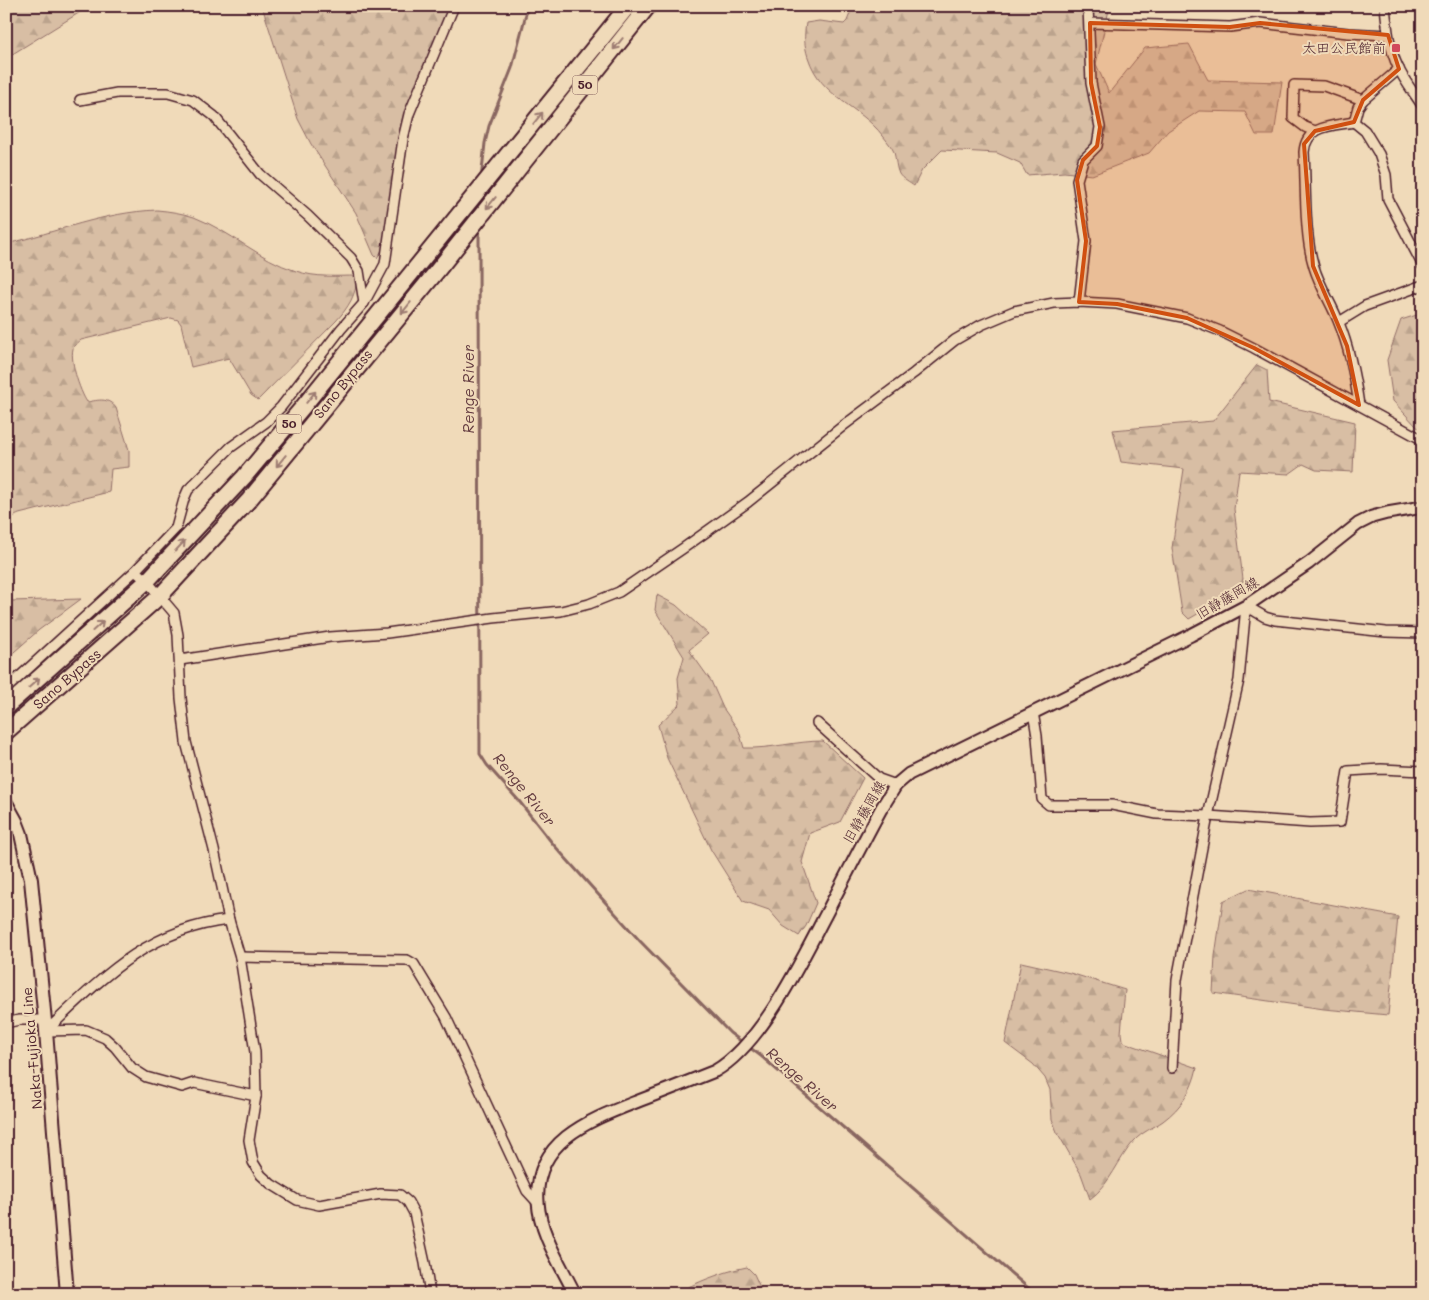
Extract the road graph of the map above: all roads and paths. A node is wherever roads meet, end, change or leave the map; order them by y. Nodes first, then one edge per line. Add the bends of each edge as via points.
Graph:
1 (454, 6) edge
2 (628, 6) edge
3 (648, 6) edge
4 (1088, 6) edge
5 (1385, 6) edge
6 (1090, 22) junction
7 (1388, 35) junction
8 (1399, 69) junction
9 (1420, 98) edge
10 (80, 100) dead end
11 (1362, 100) junction
12 (1423, 107) edge
13 (1354, 122) junction
14 (1315, 131) junction
15 (1423, 266) edge
16 (1423, 285) edge
17 (1079, 302) junction
18 (364, 304) junction
19 (1339, 322) junction
20 (1359, 405) junction
21 (1423, 440) edge
22 (1423, 507) edge
23 (135, 571) junction
24 (147, 581) junction
25 (160, 596) junction
26 (1246, 606) junction
27 (1423, 633) edge
28 (180, 660) junction
29 (6, 689) edge
30 (6, 707) edge
31 (1033, 712) junction
32 (817, 723) dead end
33 (6, 732) edge
34 (1423, 771) edge
35 (896, 785) junction
36 (6, 803) edge
37 (1208, 816) junction
38 (229, 920) junction
39 (240, 957) junction
40 (6, 1023) edge
41 (45, 1026) junction
42 (1172, 1068) dead end
43 (256, 1096) junction
44 (538, 1203) junction
45 (67, 1294) edge
46 (430, 1294) edge
47 (575, 1294) edge

1 - 18 street via 409,114 385,264
24 -> 2 highway, Sano Bypass / 50 via 244,477 302,408
3 -> 25 highway, Sano Bypass / 50 via 249,500
4 - 6 street
5 - 7 street
6 - 7 street via 1230,27 1260,23
6 - 17 street via 1091,83 1100,127 1097,146 1083,160 1077,180 1086,241
7 - 8 street
8 - 9 street
8 - 11 street
9 - 12 street
10 - 18 street via 117,93 168,93 193,100 214,116 260,174 351,258 359,271
11 - 13 street
11 - 14 street via 1324,86 1294,84 1293,118
13 - 14 street
13 - 15 street via 1365,131 1379,154 1386,175 1388,199
14 - 19 street via 1304,144 1309,242 1319,282
16 - 19 street via 1365,306
17 - 20 street via 1117,304 1188,318 1254,348
17 - 28 street via 1014,311 955,340 748,502 618,592 589,604 561,612 330,638
18 - 23 street via 281,407 266,422 231,446 188,490 176,528
19 - 20 street via 1354,370
20 - 21 street
22 - 26 street, 旧静藤岡線 via 1387,513 1358,524 1309,563
23 - 24 street
23 - 29 street
24 - 25 street
30 -> 24 highway, Sano Bypass / 50
25 - 28 street via 174,613
25 - 33 highway, Sano Bypass / 50
26 - 27 street via 1275,620
26 - 31 street, 旧静藤岡線
26 - 37 street via 1234,709
28 - 38 street via 186,742
31 - 35 street, 旧静藤岡線 via 909,774
31 - 37 street via 1042,798 1049,805 1112,805 1157,814
32 - 35 street via 878,779
34 - 37 street via 1348,771 1340,822
35 - 44 street, 旧静藤岡線 via 802,960 756,1034 715,1071 601,1116 573,1132 549,1155 541,1174
36 - 41 main road, Naka-Fujioka Line via 21,834 31,880
37 - 42 street via 1177,980
38 - 39 street
38 - 41 street via 202,923 131,956
39 - 43 street via 255,1052
39 - 44 street via 407,960 414,964 446,1017 527,1191
40 - 41 street via 19,1020
41 - 43 street via 86,1030 105,1038 132,1068 146,1077 182,1087 194,1083
41 - 45 main road, Naka-Fujioka Line
43 - 46 street via 249,1140 253,1162 261,1175 297,1200 319,1205 381,1194 400,1195 414,1213
44 - 47 street, 旧静藤岡線 via 544,1231

